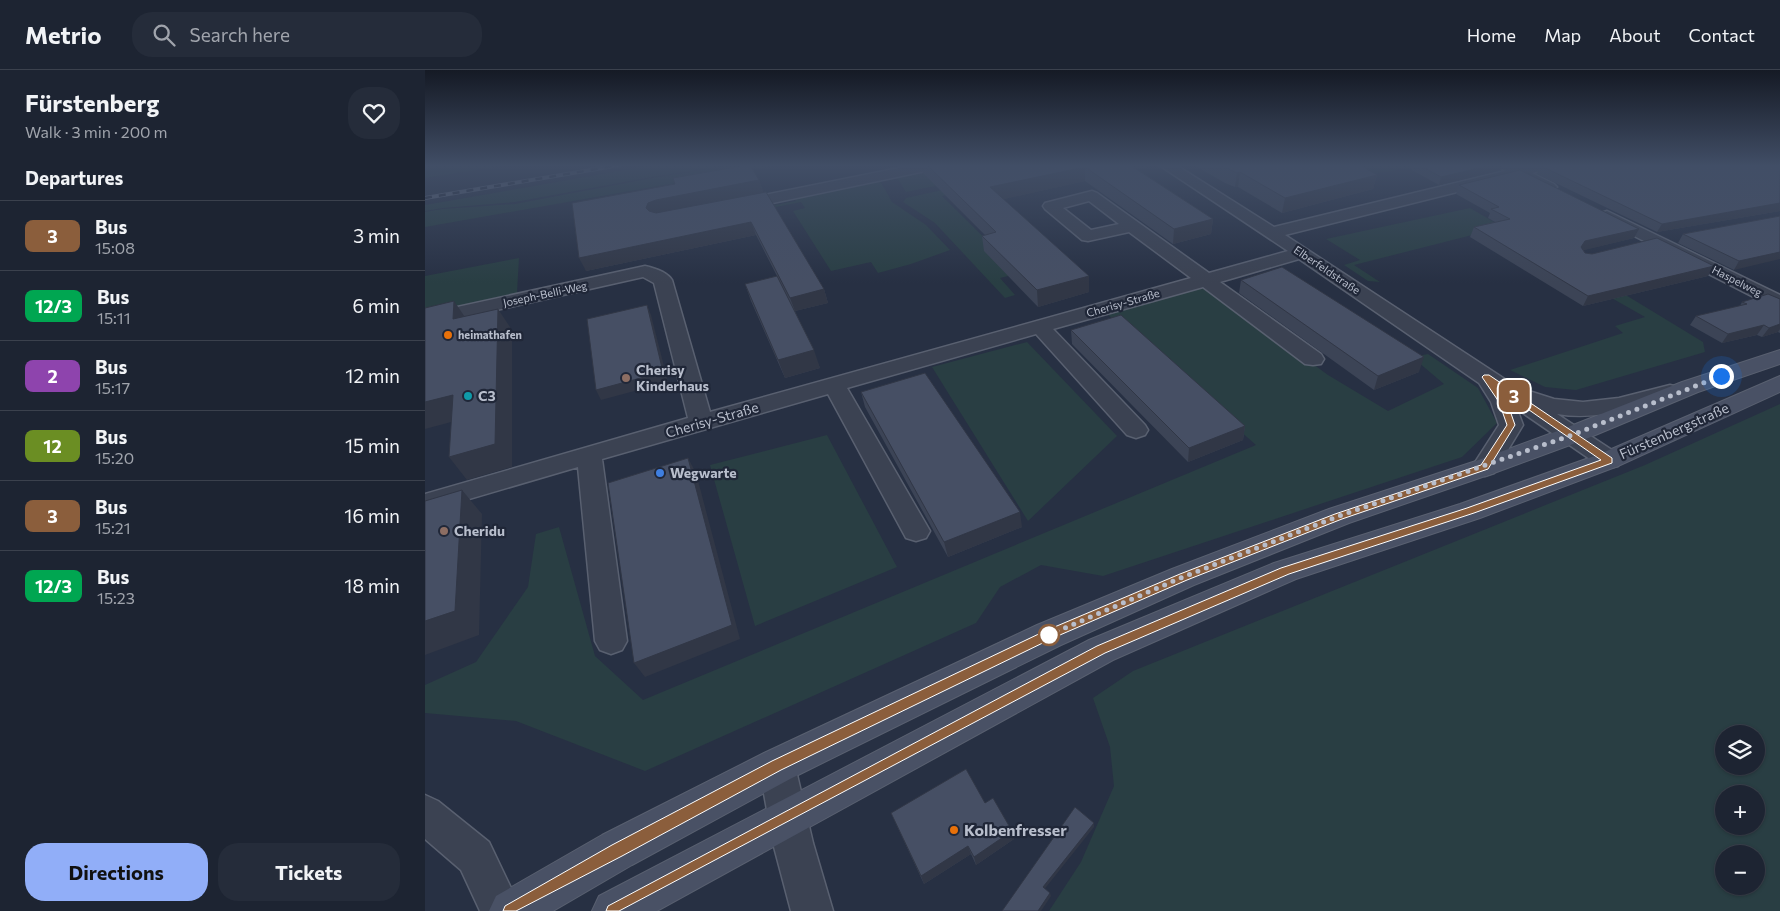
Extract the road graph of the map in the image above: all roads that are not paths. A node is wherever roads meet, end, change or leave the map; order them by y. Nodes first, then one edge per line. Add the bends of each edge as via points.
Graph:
1 (742, 204) edge
2 (1227, 204) edge
3 (1378, 204) edge
4 (724, 208) edge
5 (1594, 210) edge
6 (1131, 226) dead end
7 (1271, 233) junction
8 (1680, 235) edge
9 (1653, 240) junction
10 (1628, 246) edge
11 (1302, 253) junction
12 (1205, 280) junction
13 (1780, 303) edge
14 (425, 320) edge
15 (1040, 327) junction
16 (1780, 357) edge
17 (1313, 359) dead end
18 (1487, 377) junction
19 (1780, 383) edge
20 (835, 386) junction
21 (1690, 387) junction
22 (701, 422) junction
23 (1136, 430) dead end
24 (1572, 435) junction
25 (589, 456) junction
26 (1609, 460) junction
27 (1485, 467) junction
28 (425, 503) edge
29 (916, 531) dead end
30 (611, 641) dead end
31 (777, 766) junction
32 (425, 814) edge
33 (787, 817) junction
34 (501, 911) edge
35 (511, 911) edge
36 (614, 911) edge
37 (812, 911) edge

1 - 4 street
2 - 7 street, Elberfeldstraße
3 - 7 street
5 - 9 street, Haspelweg
6 - 12 street
7 - 11 street, Elberfeldstraße
8 - 9 street
9 - 10 street
9 - 13 street, Haspelweg
11 - 12 street, Cherisy-Straße
11 - 18 street, Elberfeldstraße
12 - 15 street, Cherisy-Straße
12 - 17 street
14 - 22 street, Joseph-Belli-Weg via 645,271 663,280
15 - 20 street, Cherisy-Straße
15 - 23 street
16 - 21 main road
18 - 21 street, Elberfeldstraße via 1541,403 1567,409 1606,408
18 - 24 street, Elberfeldstraße
18 - 27 street, Elberfeldstraße via 1503,402 1511,425
19 - 26 main road, Fürstenbergstraße
20 - 22 street, Cherisy-Straße
20 - 29 street
21 - 24 main road
22 - 25 street, Cherisy-Straße
24 - 26 street, Elberfeldstraße
24 - 27 main road
25 - 28 street, Cherisy-Straße
25 - 30 street
26 - 33 main road, Fürstenbergstraße via 1285,571 1110,646
27 - 31 main road via 1339,516 1174,581 1049,635
31 - 33 street
31 - 35 main road via 617,850
32 - 34 street via 475,856
33 - 36 main road, Fürstenbergstraße
33 - 37 street

